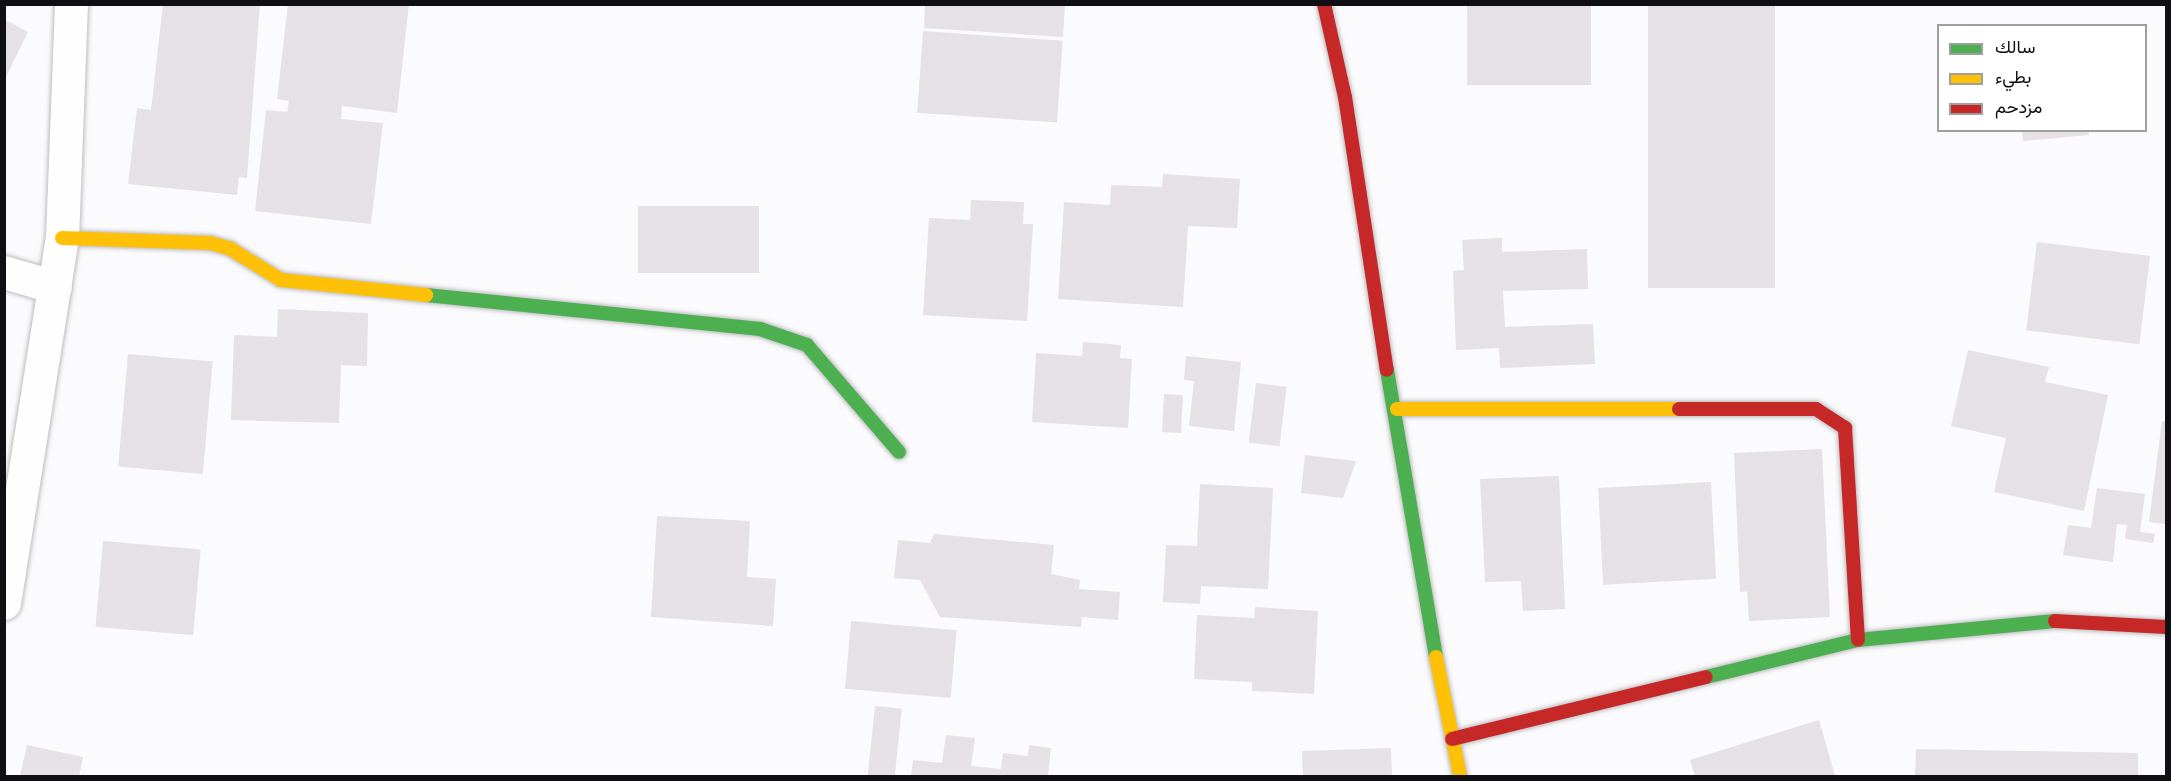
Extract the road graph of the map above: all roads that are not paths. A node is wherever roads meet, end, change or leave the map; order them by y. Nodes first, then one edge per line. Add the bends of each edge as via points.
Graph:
1 (71, 4) edge
2 (1324, 4) edge
3 (62, 238) junction
4 (4, 272) edge
5 (55, 287) junction
6 (1396, 409) junction
7 (899, 452) dead end
8 (4, 603) edge
9 (2166, 627) edge
10 (1858, 640) junction
11 (1452, 739) junction
12 (1460, 777) edge

1 - 3 street
2 - 6 street via 1345,97
3 - 5 street
3 - 7 street via 210,243 229,248 281,280 760,329 807,345
4 - 5 street
5 - 8 street
6 - 10 street via 1816,409 1831,416 1845,428 1850,449
6 - 11 street via 1420,580
9 - 10 street via 2048,621
10 - 11 street
11 - 12 street

